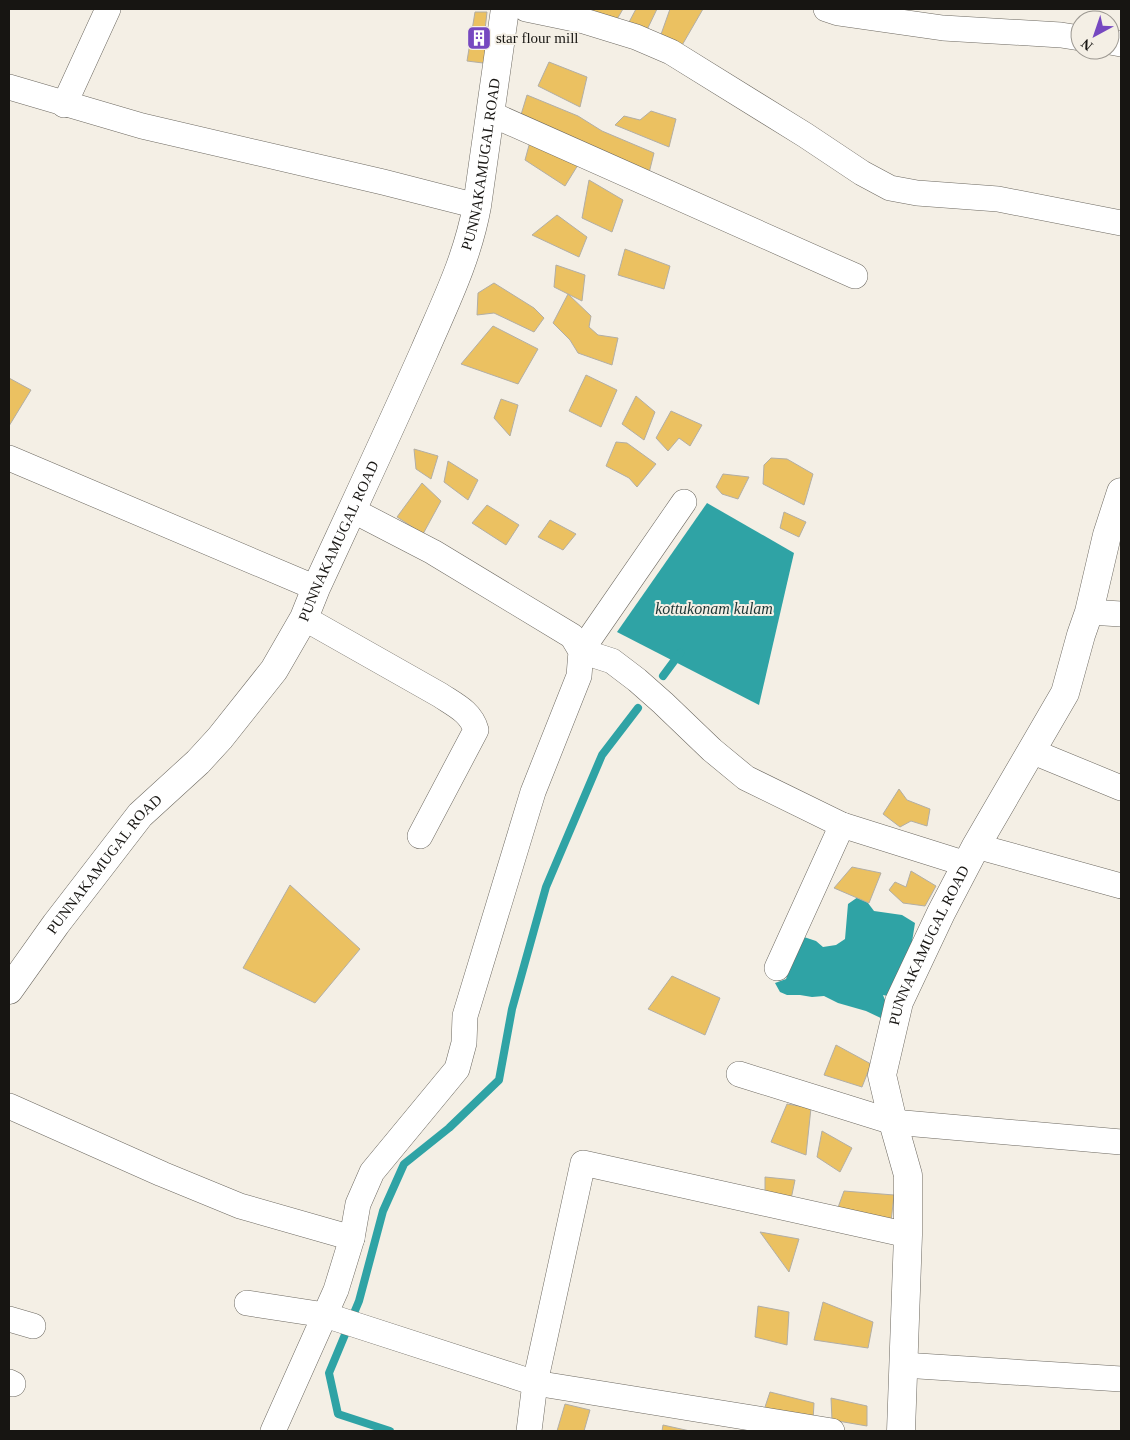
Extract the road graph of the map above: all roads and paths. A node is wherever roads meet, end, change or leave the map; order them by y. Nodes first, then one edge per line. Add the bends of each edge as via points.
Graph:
1 (108, 9) edge
2 (505, 9) edge
3 (526, 9) edge
4 (826, 9) edge
5 (1070, 36) edge
6 (9, 88) edge
7 (64, 104) junction
8 (491, 114) junction
9 (477, 206) junction
10 (1121, 223) edge
11 (855, 276) dead end
12 (9, 458) edge
13 (1121, 492) edge
14 (684, 502) dead end
15 (352, 510) junction
16 (316, 588) junction
17 (1090, 612) junction
18 (1121, 614) edge
19 (304, 618) junction
20 (581, 651) junction
21 (1031, 752) junction
22 (1121, 788) edge
23 (842, 825) junction
24 (420, 836) dead end
25 (971, 855) junction
26 (1121, 886) edge
27 (777, 968) dead end
28 (9, 990) edge
29 (739, 1074) dead end
30 (9, 1106) edge
31 (893, 1122) junction
32 (1121, 1142) edge
33 (908, 1235) junction
34 (352, 1238) junction
35 (247, 1303) dead end
36 (325, 1315) junction
37 (9, 1319) edge
38 (33, 1326) dead end
39 (904, 1365) junction
40 (1121, 1379) edge
41 (535, 1383) junction
42 (273, 1431) edge
43 (529, 1431) edge
44 (832, 1431) edge
45 (901, 1431) edge

1 - 7 street
2 - 8 street, PUNNAKAMUGAL ROAD
3 - 10 street via 584,21 671,52 890,188 998,199
4 - 5 street via 943,28
6 - 7 street
7 - 9 street via 142,126
8 - 9 street, PUNNAKAMUGAL ROAD
8 - 11 street
9 - 15 street, PUNNAKAMUGAL ROAD via 461,266
12 - 16 street
13 - 17 street, PUNNAKAMUGAL ROAD via 1107,535
14 - 20 street
15 - 16 street, PUNNAKAMUGAL ROAD
15 - 20 street via 433,552 572,636
16 - 19 street, PUNNAKAMUGAL ROAD
17 - 18 street
17 - 21 street, PUNNAKAMUGAL ROAD via 1065,693
19 - 24 street via 440,695 473,719 476,730
19 - 28 street, PUNNAKAMUGAL ROAD via 274,670 198,762 140,815
20 - 23 street via 612,661 746,778
20 - 34 street via 579,676 533,792 464,1016 464,1044 457,1069 372,1172 358,1204
21 - 22 street
21 - 25 street, PUNNAKAMUGAL ROAD
23 - 25 street
23 - 27 street
25 - 26 street
25 - 31 street, PUNNAKAMUGAL ROAD via 900,1002 882,1075
29 - 31 street
30 - 34 street via 240,1206
31 - 32 street
31 - 33 street, PUNNAKAMUGAL ROAD via 908,1175
33 - 39 street, PUNNAKAMUGAL ROAD
33 - 41 street via 583,1163
34 - 36 street
35 - 36 street
36 - 41 street
36 - 42 street
37 - 38 street
39 - 40 street
39 - 45 street, PUNNAKAMUGAL ROAD
41 - 43 street
41 - 44 street

